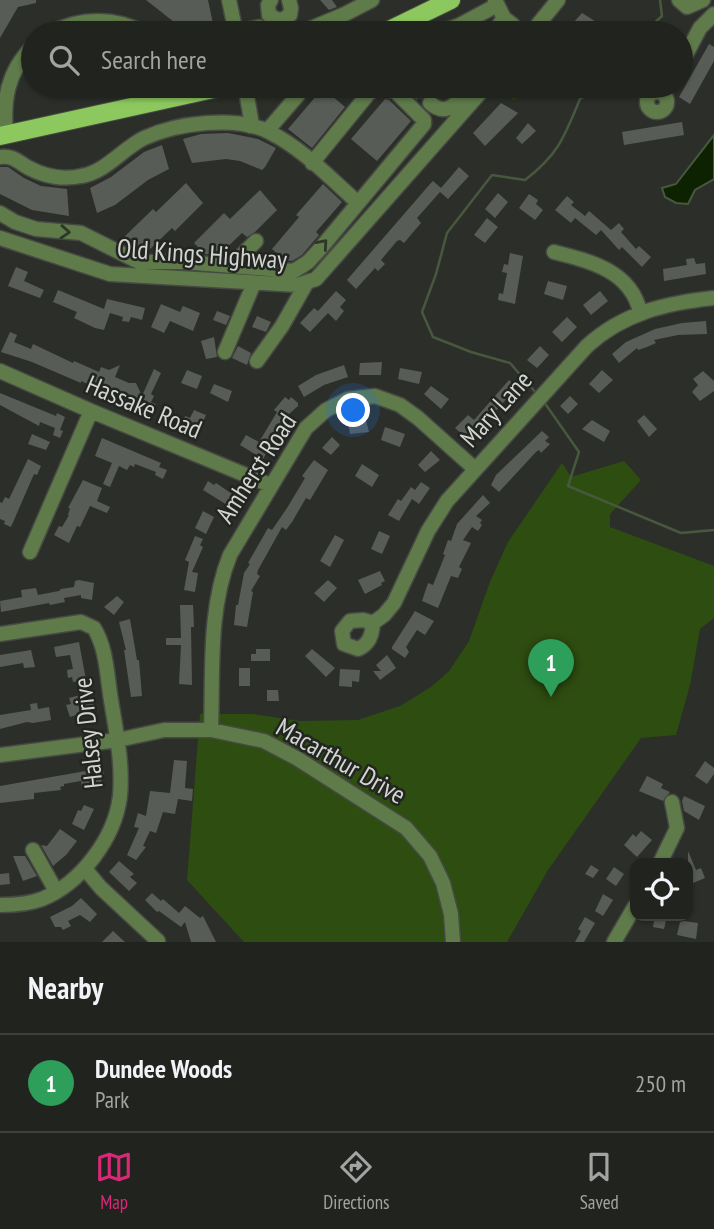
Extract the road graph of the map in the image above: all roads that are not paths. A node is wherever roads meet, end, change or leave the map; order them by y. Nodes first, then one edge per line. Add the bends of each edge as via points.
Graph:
1 (229, 0) edge
2 (271, 0) edge
3 (289, 0) edge
4 (372, 0) edge
5 (451, 0) edge
6 (558, 0) edge
7 (679, 0) edge
8 (704, 0) edge
9 (499, 7) edge
10 (432, 9) junction
11 (714, 14) edge
12 (233, 21) edge
13 (328, 21) edge
14 (408, 21) edge
15 (437, 21) edge
16 (467, 21) edge
17 (510, 21) edge
18 (541, 21) edge
19 (693, 41) edge
20 (21, 60) edge
21 (154, 98) edge
22 (248, 98) edge
23 (295, 98) edge
24 (365, 98) edge
25 (402, 98) edge
26 (461, 98) edge
27 (475, 98) edge
28 (430, 103) dead end
29 (250, 126) junction
30 (267, 131) junction
31 (3, 135) edge
32 (0, 157) edge
33 (312, 163) junction
34 (357, 202) junction
35 (0, 213) edge
36 (0, 238) edge
37 (256, 241) dead end
38 (554, 252) dead end
39 (239, 267) junction
40 (307, 282) junction
41 (254, 283) junction
42 (714, 298) edge
43 (640, 312) junction
44 (225, 352) dead end
45 (257, 361) dead end
46 (0, 371) edge
47 (91, 411) junction
48 (475, 469) junction
49 (270, 485) junction
50 (30, 552) dead end
51 (373, 623) dead end
52 (0, 634) edge
53 (211, 730) junction
54 (118, 740) junction
55 (0, 755) edge
56 (672, 802) dead end
57 (33, 850) dead end
58 (662, 858) edge
59 (85, 869) junction
60 (56, 891) junction
61 (0, 905) edge
62 (630, 915) edge
63 (157, 942) edge
64 (170, 942) edge
65 (453, 942) edge
66 (615, 942) edge

1 - 12 street
2 - 3 street via 269,15 280,21 289,15
4 - 13 street
5 - 10 main road
6 - 18 street
7 - 8 street via 687,7
9 - 16 street
9 - 17 street
10 - 14 main road
10 - 15 street
11 - 19 street
20 - 31 street via 7,89
21 - 31 main road
22 - 29 street
23 - 30 street
24 - 33 street
25 - 34 street via 422,116 424,124
26 - 28 street via 444,111
27 - 40 street, Old Kings Highway via 316,279
29 - 30 street
29 - 32 street via 205,123 163,131 77,177 53,176 11,157
30 - 33 street
33 - 34 street
39 -> 34 street via 299,269
35 -> 39 street via 36,229 81,233 139,262
36 - 41 street, Old Kings Highway via 110,274
37 - 39 street via 242,255
38 - 43 street via 611,271 637,298
40 - 41 street, Old Kings Highway
40 - 45 street
41 - 44 street
42 - 43 street, Mary Lane
43 - 48 street, Mary Lane via 599,335 570,362
46 - 47 street, Hassake Road
47 - 49 street, Hassake Road
47 - 50 street
48 - 49 street, Amherst Road via 418,418 375,396 348,399 326,410 306,428
48 - 51 street, Mary Lane via 437,516 394,603
49 - 53 street, Amherst Road via 221,577
52 - 54 street, Halsey Drive via 81,622 94,628 103,648
53 - 54 street, Macarthur Drive via 164,730
53 - 65 street, Macarthur Drive via 264,741 406,828 430,856 443,883
54 - 55 street, Macarthur Drive
54 - 59 street, Halsey Drive via 119,799 105,837
56 - 58 street via 677,828
57 - 60 street
59 - 60 street, Halsey Drive
59 - 63 street
60 - 61 street, Halsey Drive via 42,899
62 - 66 street
63 - 64 street

